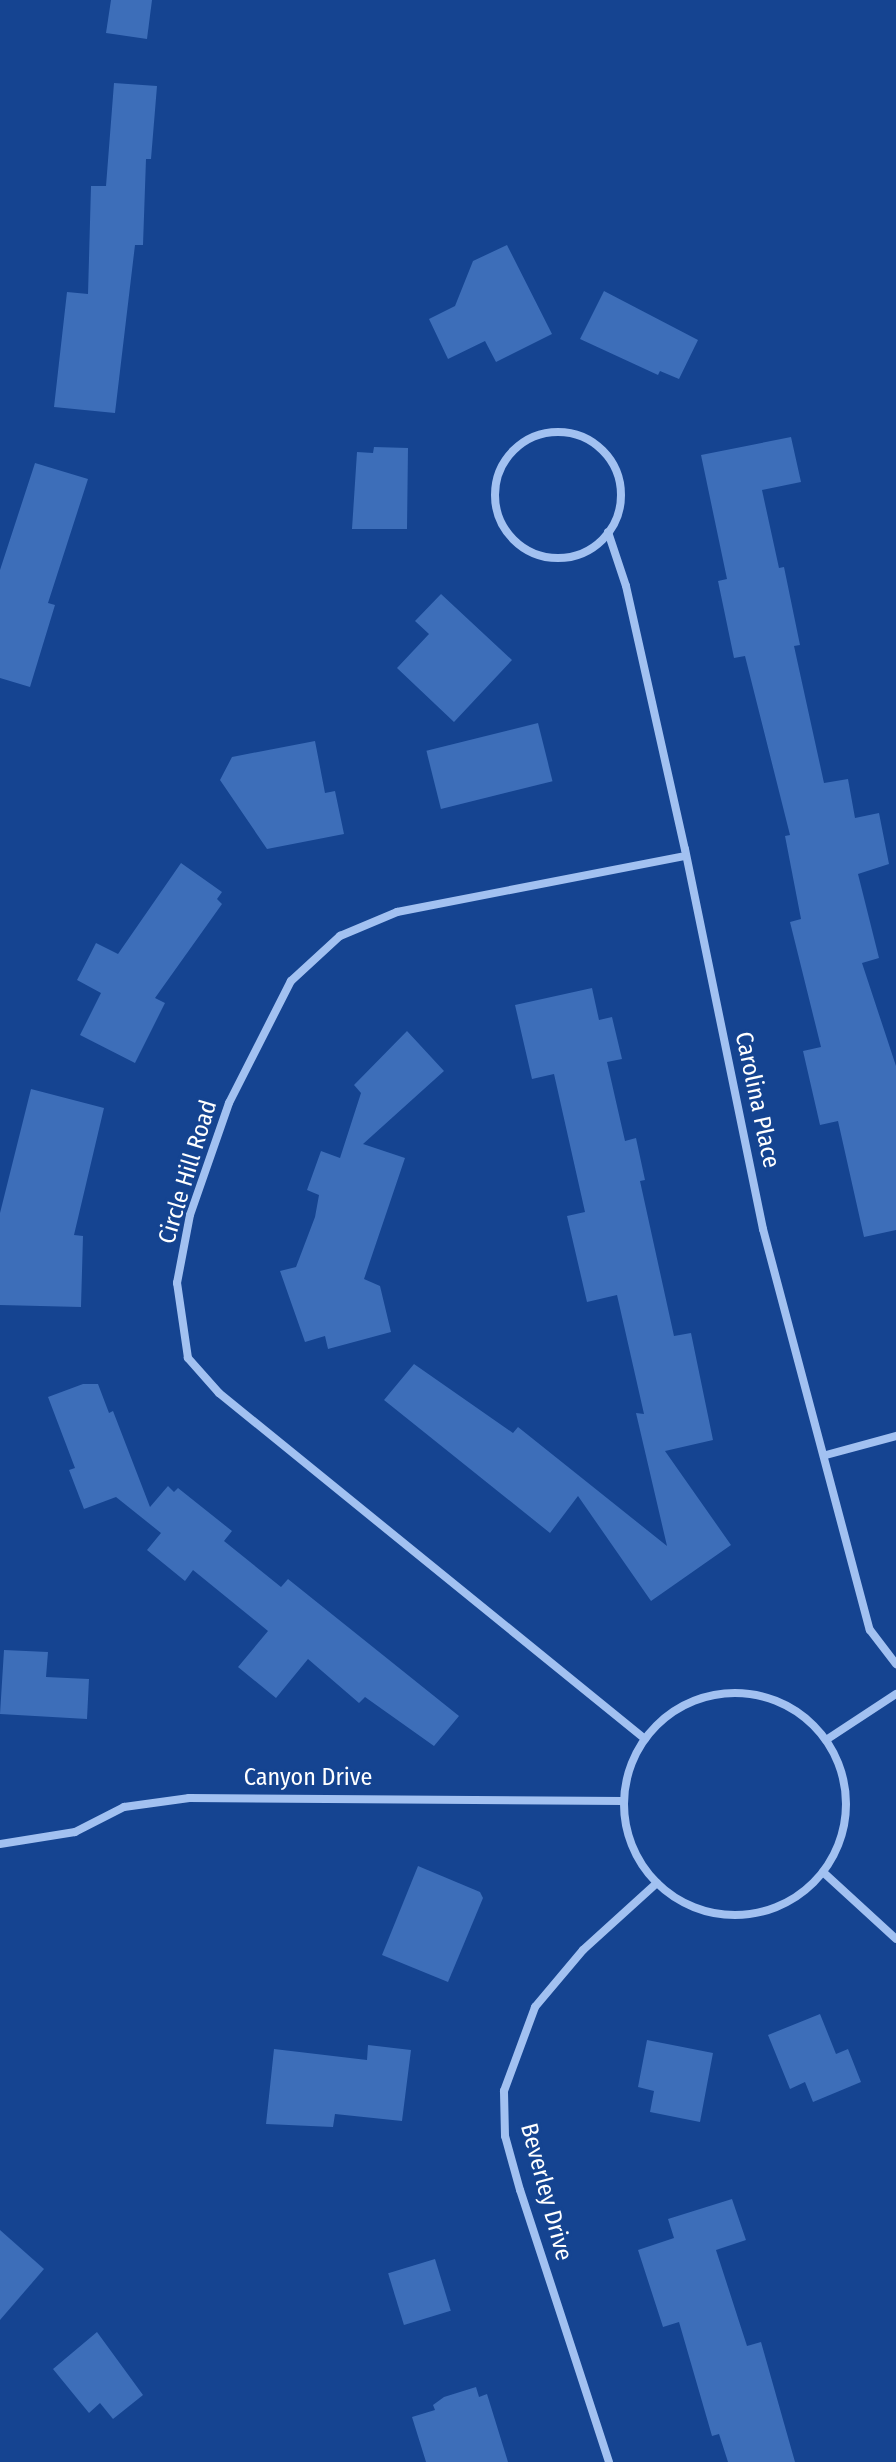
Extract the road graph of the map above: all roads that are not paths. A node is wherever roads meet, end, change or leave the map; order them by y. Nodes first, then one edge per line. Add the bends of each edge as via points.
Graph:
1 (608, 532) junction
2 (686, 856) junction
3 (896, 1436) edge
4 (826, 1455) junction
5 (896, 1664) edge
6 (896, 1694) edge
7 (645, 1739) junction
8 (826, 1740) junction
9 (623, 1801) junction
10 (0, 1844) edge
11 (823, 1872) junction
12 (657, 1883) junction
13 (896, 1939) edge
14 (609, 2462) edge

1 - 1 street via 617,519 621,491 616,469 597,445 553,431 522,442 508,456 496,480 494,500 506,532 523,548 549,557 573,557
1 - 2 street, Carolina Place via 626,586
2 - 4 street, Carolina Place via 763,1229
2 - 7 street, Circle Hill Road via 397,912 340,936 291,981 229,1103 190,1215 177,1283 188,1358 219,1393
3 - 4 street
4 - 5 street, Carolina Place via 870,1630
6 - 8 street
7 - 8 street via 661,1720 685,1705 716,1694 743,1693 785,1705
7 - 9 street via 627,1775
8 - 11 street via 841,1772 846,1809 843,1830
9 - 10 street, Canyon Drive via 189,1798 124,1807 75,1832
9 - 12 street via 629,1842
11 - 12 street via 788,1901 748,1913 724,1914 686,1904
11 - 13 street
12 - 14 street, Beverley Drive via 583,1950 535,2007 504,2091 505,2136 520,2190

